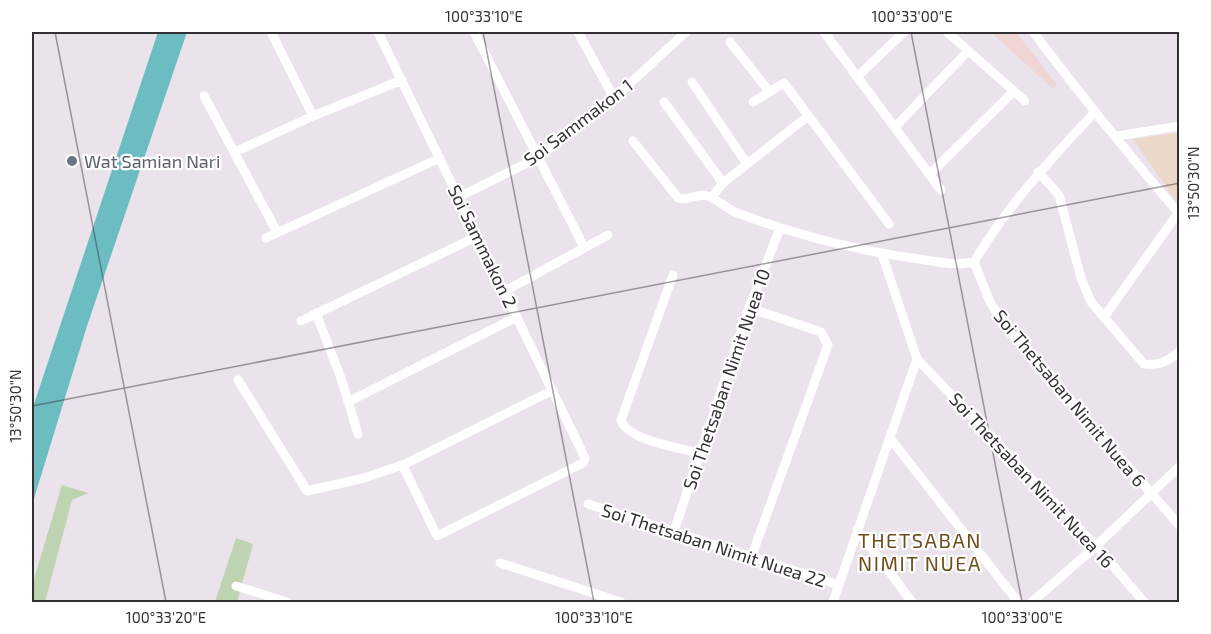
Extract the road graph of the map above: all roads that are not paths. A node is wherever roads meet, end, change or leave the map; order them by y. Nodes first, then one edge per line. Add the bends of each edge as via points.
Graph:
1 (271, 32) edge
2 (378, 32) edge
3 (474, 32) edge
4 (578, 32) edge
5 (686, 32) edge
6 (824, 32) edge
7 (904, 32) edge
8 (947, 32) edge
9 (1033, 32) edge
10 (730, 42) dead end
11 (969, 51) junction
12 (856, 77) junction
13 (402, 80) junction
14 (692, 82) dead end
15 (768, 91) junction
16 (1014, 92) junction
17 (204, 96) dead end
18 (614, 98) junction
19 (1024, 101) dead end
20 (664, 102) dead end
21 (753, 102) dead end
22 (1095, 113) junction
23 (314, 116) junction
24 (808, 116) junction
25 (1179, 126) edge
26 (895, 127) junction
27 (1117, 136) junction
28 (633, 141) dead end
29 (235, 152) junction
30 (440, 158) junction
31 (537, 158) junction
32 (747, 164) junction
33 (1038, 172) junction
34 (930, 174) junction
35 (723, 183) junction
36 (941, 190) dead end
37 (459, 197) junction
38 (712, 197) junction
39 (1179, 214) edge
40 (889, 224) dead end
41 (780, 228) junction
42 (277, 232) junction
43 (609, 235) dead end
44 (478, 236) junction
45 (266, 238) dead end
46 (584, 247) junction
47 (882, 254) junction
48 (974, 262) junction
49 (673, 275) dead end
50 (505, 291) junction
51 (749, 309) junction
52 (316, 313) junction
53 (517, 317) junction
54 (1104, 317) junction
55 (301, 321) dead end
56 (1179, 351) edge
57 (917, 359) junction
58 (238, 380) dead end
59 (553, 390) junction
60 (348, 402) junction
61 (358, 434) dead end
62 (890, 438) junction
63 (699, 453) junction
64 (405, 464) junction
65 (1179, 466) edge
66 (1150, 493) junction
67 (588, 504) dead end
68 (1179, 526) edge
69 (857, 529) junction
70 (674, 531) junction
71 (1096, 546) junction
72 (751, 558) junction
73 (500, 563) dead end
74 (839, 585) junction
75 (236, 586) dead end
76 (287, 603) edge
77 (621, 603) edge
78 (833, 603) edge
79 (912, 603) edge
80 (1018, 603) edge
81 (1032, 603) edge
82 (1144, 603) edge

1 - 23 street
2 - 13 street, Soi Sammakon 2
3 - 31 street
4 - 18 street
5 - 18 street, Soi Sammakon 1
6 - 12 street
7 - 12 street
8 - 11 street
9 - 22 street
10 - 15 street
11 - 16 street
11 - 26 street
12 - 26 street
13 - 23 street
13 - 30 street, Soi Sammakon 2
14 - 32 street
15 - 21 street
15 - 24 street via 784,83
16 - 19 street
16 - 34 street
17 - 29 street
18 - 31 street, Soi Sammakon 1
20 - 35 street
22 - 27 street
22 - 33 street
23 - 29 street
24 - 32 street
24 - 40 street
25 - 27 street
26 - 34 street
27 - 39 street
28 - 38 street via 678,198 701,194
29 - 42 street
30 - 37 street, Soi Sammakon 2
30 - 42 street
31 - 37 street, Soi Sammakon 1
31 - 46 street
32 - 35 street
33 - 48 street via 1000,220
33 - 54 street via 1059,195 1083,285
34 - 36 street
35 - 38 street
37 - 44 street, Soi Sammakon 2
38 - 41 street via 731,210
39 - 54 street
41 - 47 street
41 - 51 street, Soi Thetsaban Nimit Nuea 10
42 - 45 street
43 - 46 street
44 - 50 street, Soi Sammakon 2
44 - 52 street
46 - 50 street
47 - 48 street via 961,265
47 - 57 street
48 - 66 street, Soi Thetsaban Nimit Nuea 6 via 990,302 1006,327
49 - 63 street via 621,420 626,430 639,436
50 - 53 street, Soi Sammakon 2
51 - 63 street, Soi Thetsaban Nimit Nuea 10
51 - 72 street via 821,332 828,345
52 - 55 street
52 - 60 street
53 - 59 street, Soi Sammakon 2
53 - 60 street
54 - 56 street via 1144,364 1167,362
57 - 62 street
57 - 71 street, Soi Thetsaban Nimit Nuea 16
58 - 64 street via 307,491
59 - 64 street
59 - 64 street, Soi Sammakon 2 via 585,461 437,536
60 - 61 street
62 - 69 street
62 - 80 street
63 - 70 street, Soi Thetsaban Nimit Nuea 10
65 - 66 street
66 - 68 street, Soi Thetsaban Nimit Nuea 6
66 - 71 street
67 - 70 street, Soi Thetsaban Nimit Nuea 22
69 - 74 street
69 - 79 street
70 - 72 street, Soi Thetsaban Nimit Nuea 22
71 - 81 street
71 - 82 street, Soi Thetsaban Nimit Nuea 16
72 - 74 street, Soi Thetsaban Nimit Nuea 22
73 - 77 street
74 - 78 street
75 - 76 street

